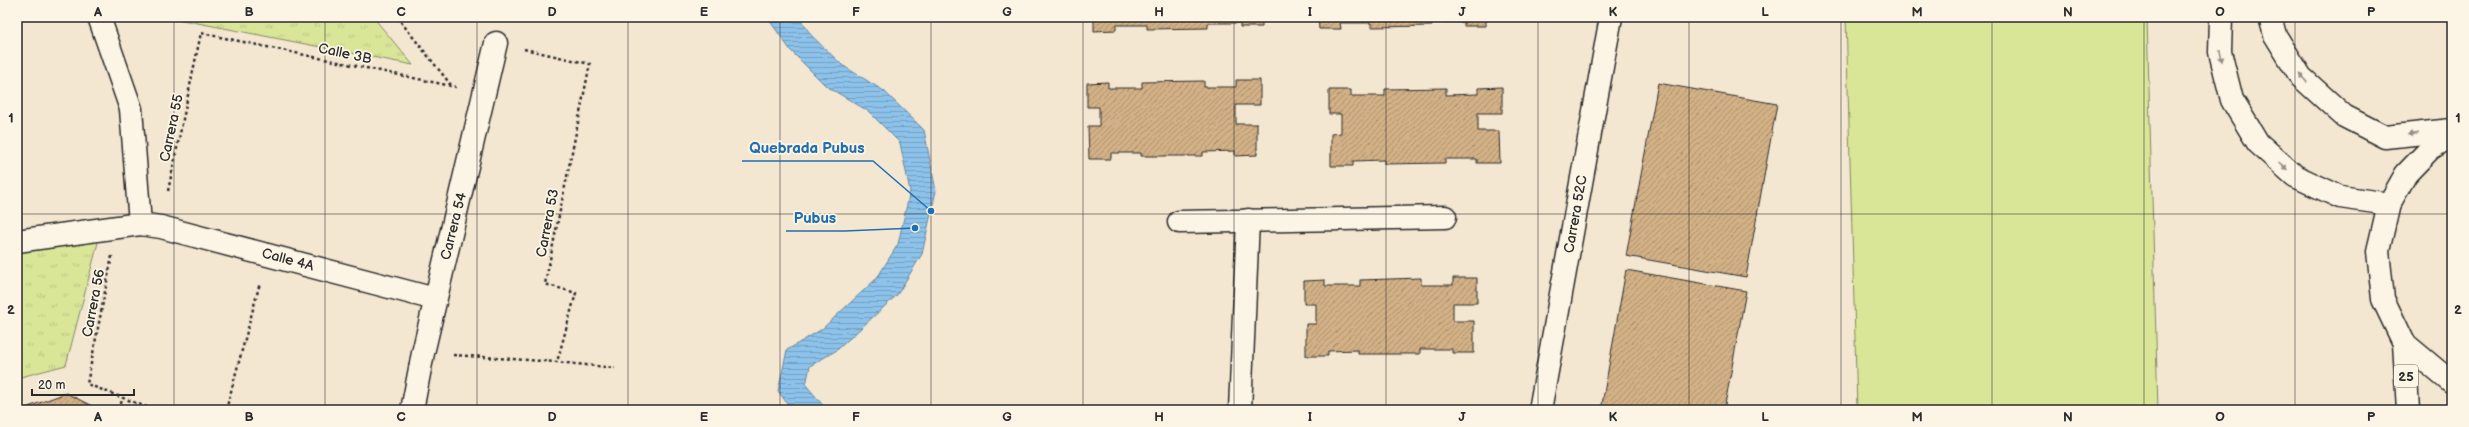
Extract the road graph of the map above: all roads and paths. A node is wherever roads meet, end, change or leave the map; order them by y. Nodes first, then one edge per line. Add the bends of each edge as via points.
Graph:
1 (99, 17) edge
2 (397, 17) edge
3 (1611, 17) edge
4 (2221, 17) edge
5 (2270, 17) edge
6 (201, 33) joint
7 (496, 43) joint
8 (451, 86) junction
9 (486, 93) junction
10 (2452, 130) edge
11 (2452, 135) edge
12 (2389, 204) junction
13 (1445, 217) dead end
14 (1248, 220) junction
15 (1179, 222) dead end
16 (118, 226) junction
17 (150, 226) junction
18 (17, 240) edge
19 (268, 254) junction
20 (435, 299) junction
21 (2404, 343) junction
22 (423, 352) junction
23 (557, 362) junction
24 (615, 368) dead end
25 (2452, 383) edge
26 (122, 398) junction
27 (120, 410) edge
28 (154, 410) edge
29 (226, 410) edge
30 (412, 410) edge
31 (1240, 410) edge
32 (1540, 410) edge
33 (2408, 410) edge

1 - 17 main road via 131,109
2 - 8 path
3 - 32 main road, Carrera 52C
4 -> 12 main road via 2220,52 2232,100 2258,143 2295,176 2340,197
10 -> 5 main road via 2385,137 2344,116 2301,77 2275,35
6 - 8 path, Calle 3B
6 - 17 path, Carrera 55
7 - 9 main road, Carrera 54
7 - 23 path, Carrera 53 via 590,64 545,284 576,293
8 - 9 path, Calle 3B
9 - 20 main road, Carrera 54
11 - 12 main road via 2430,149 2406,174
12 - 21 main road via 2378,251 2383,299
13 - 14 main road
14 - 15 main road
14 - 31 main road
16 - 17 main road, Calle 4A
16 - 18 main road, Calle 4A
16 - 26 path, Carrera 56 via 87,384
17 - 19 main road, Calle 4A
19 - 20 main road, Calle 4A
19 - 29 path
20 - 22 main road, Carrera 54
21 - 25 main road
21 - 33 main road, 25
22 - 23 path
22 - 30 main road, Carrera 54
23 - 24 path
26 - 27 path
26 - 28 path

